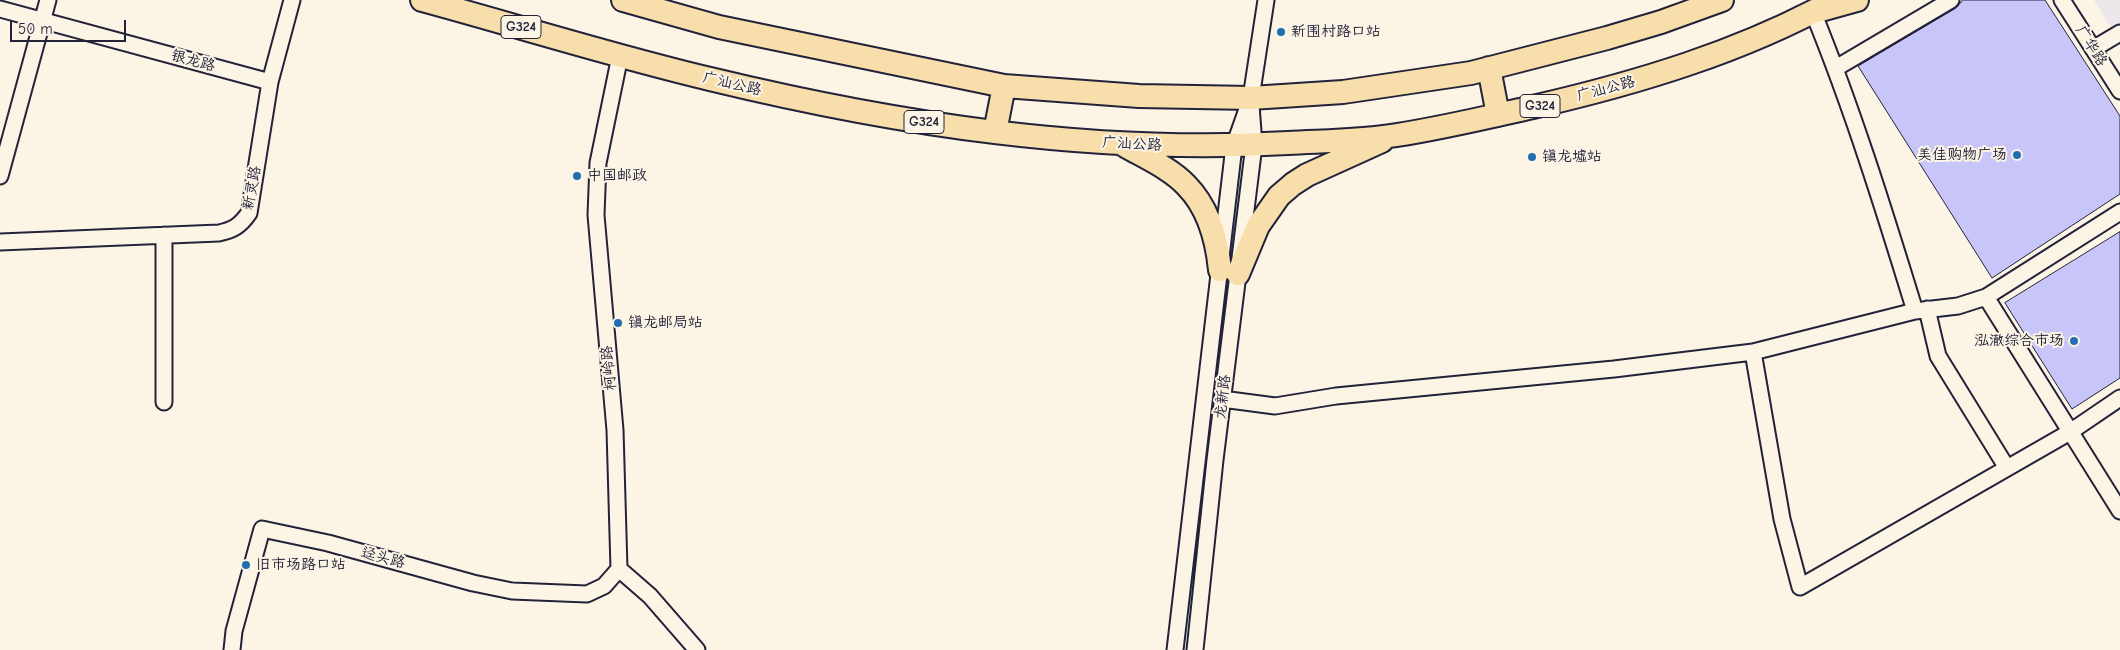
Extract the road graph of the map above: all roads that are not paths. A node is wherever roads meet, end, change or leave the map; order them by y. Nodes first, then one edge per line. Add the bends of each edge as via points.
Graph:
1 (48, 0) edge
2 (292, 0) edge
3 (422, 0) edge
4 (623, 0) edge
5 (1266, 0) edge
6 (1722, 0) edge
7 (1835, 0) edge
8 (1857, 0) edge
9 (1951, 0) edge
10 (2062, 0) edge
11 (1707, 4) edge
12 (0, 9) edge
13 (1813, 12) junction
14 (42, 21) junction
15 (2120, 33) edge
16 (2093, 49) junction
17 (620, 56) junction
18 (1489, 68) junction
19 (1836, 68) junction
20 (270, 82) junction
21 (1004, 86) junction
22 (2120, 91) edge
23 (1251, 98) junction
24 (1498, 115) junction
25 (995, 132) junction
26 (1394, 136) junction
27 (1123, 144) junction
28 (1244, 146) junction
29 (0, 176) edge
30 (2120, 212) edge
31 (164, 235) junction
32 (0, 242) edge
33 (1229, 272) junction
34 (1986, 298) junction
35 (1921, 310) junction
36 (1753, 352) junction
37 (2120, 398) edge
38 (1222, 399) junction
39 (164, 402) dead end
40 (2070, 432) junction
41 (2007, 468) junction
42 (2120, 511) edge
43 (619, 569) junction
44 (232, 650) edge
45 (697, 650) edge
46 (1176, 650) edge
47 (1195, 650) edge

1 - 14 street
2 - 20 street, 新灵路
3 - 17 highway, 广汕公路 / G324
4 - 21 highway via 719,27
5 - 23 street, 龙新路
6 - 11 highway
7 - 13 highway, 广汕公路 / G324
8 - 13 highway
9 - 19 street
10 - 16 street, 广华路
11 - 18 highway via 1607,38
12 - 14 street, 银龙路
13 - 19 street
13 - 24 highway, 广汕公路 / G324 via 1742,45 1675,69
14 - 20 street, 银龙路
14 - 29 street
15 - 16 street
16 - 22 street, 广华路
17 - 25 highway, 广汕公路 / G324 via 879,115
17 - 43 street, 柯岭路 via 598,163 596,215 615,430
18 - 23 highway via 1342,92
18 - 24 highway
19 - 35 street
20 - 31 street, 新灵路 via 249,213 233,230
21 - 23 highway via 1139,96
21 - 25 highway
23 - 28 street, 龙新路
24 - 26 highway, 广汕公路 / G324
25 - 27 highway, 广汕公路 / G324
26 - 28 highway, 广汕公路 / G324
26 - 33 highway via 1293,184 1268,210
27 - 28 highway, 广汕公路 / G324
27 - 33 highway via 1186,184 1198,199 1213,229
28 - 33 street, 龙新路
30 - 34 street
31 - 32 street, 新灵路
31 - 39 street
33 - 38 street, 龙新路
33 - 46 street, 龙新路
34 - 35 street via 1958,306
34 - 40 street
35 - 36 street
35 - 41 street via 1938,356
36 - 38 street via 1336,396 1275,406
36 - 41 street via 1782,519 1800,587
37 - 40 street
38 - 47 street, 龙新路
40 - 41 street
40 - 42 street
43 - 44 street, 迳头路 via 604,586 587,594 512,591 262,529 234,631
43 - 45 street via 650,596

